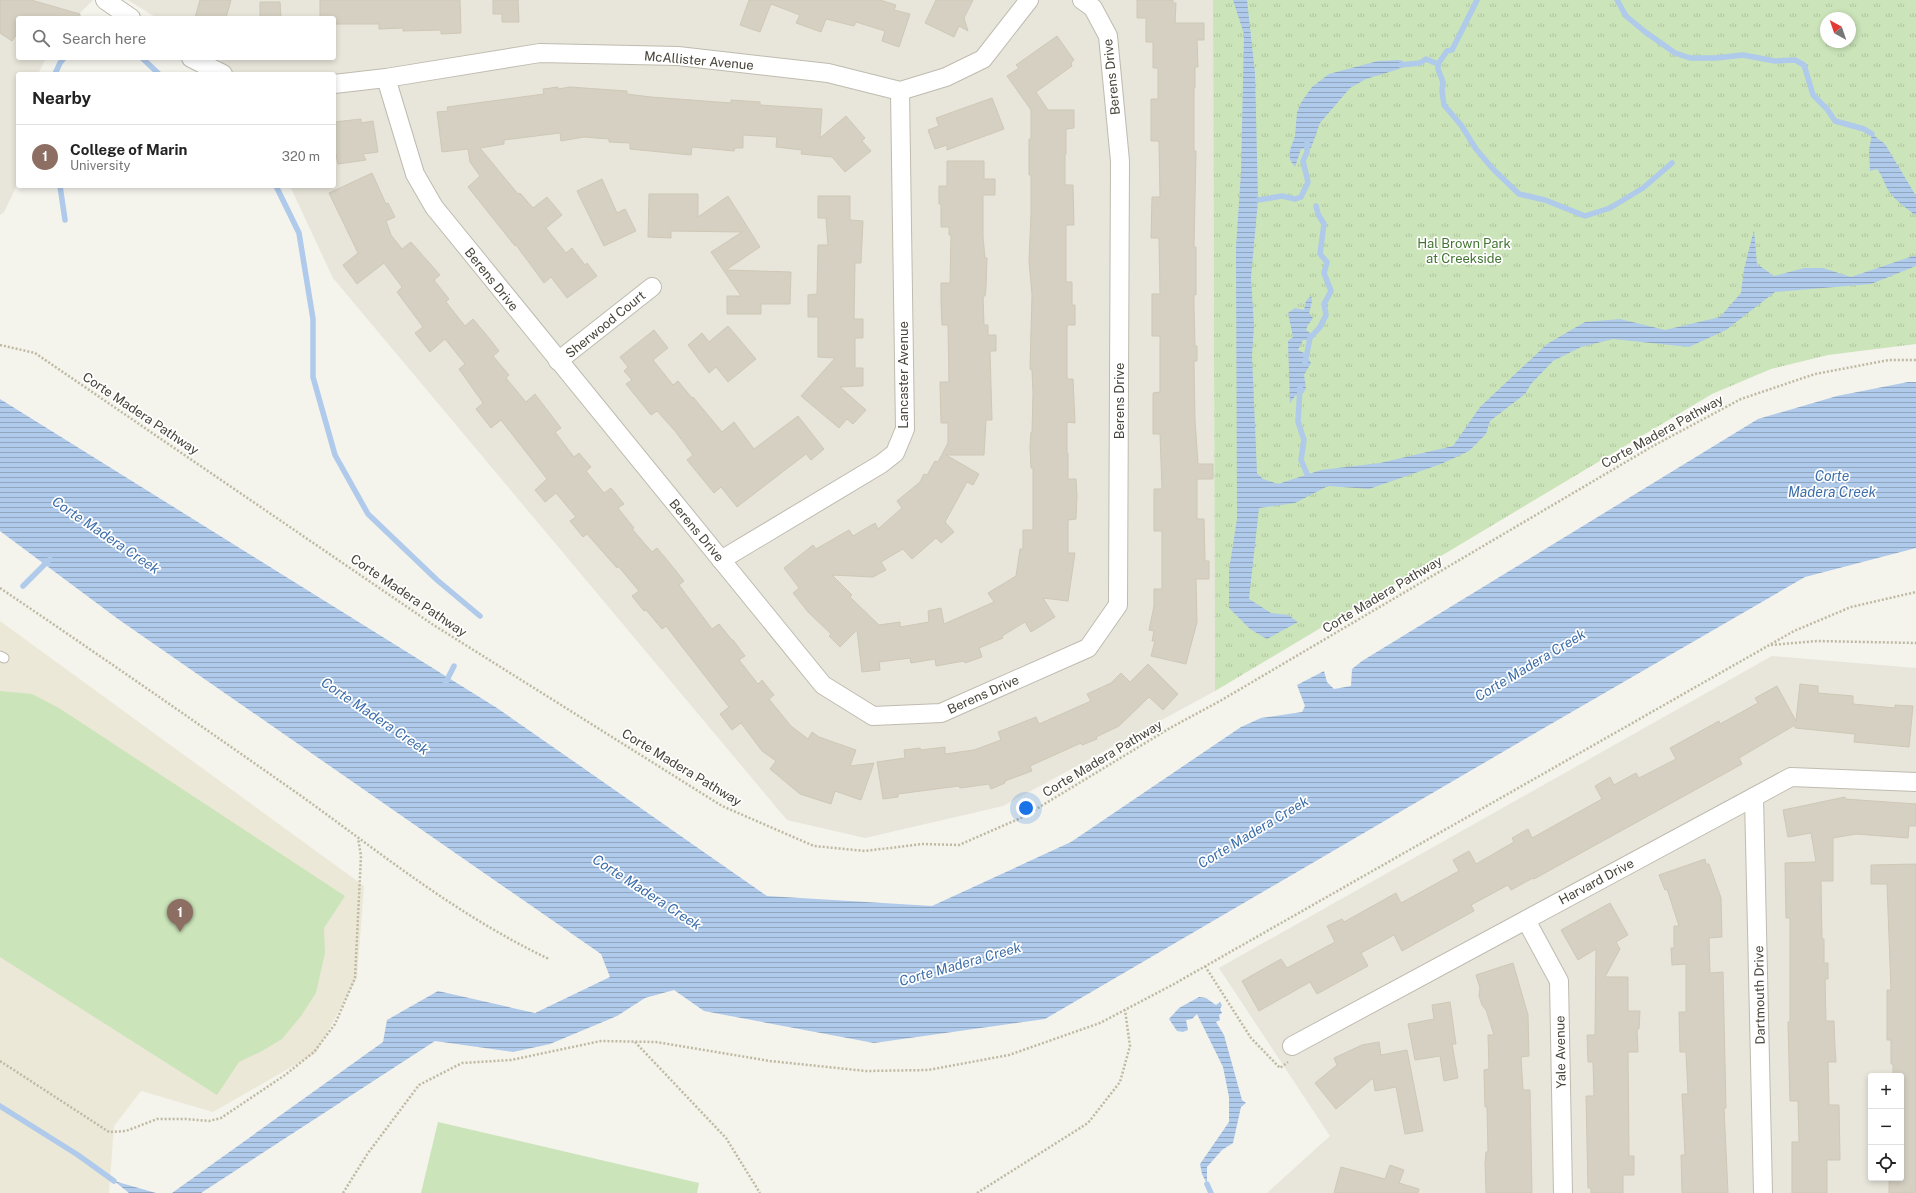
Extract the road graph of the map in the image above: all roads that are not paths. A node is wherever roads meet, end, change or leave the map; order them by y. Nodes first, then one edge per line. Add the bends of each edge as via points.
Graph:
1 (105, 0) edge
2 (1029, 0) edge
3 (1082, 0) edge
4 (128, 16) edge
5 (196, 60) edge
6 (219, 72) edge
7 (386, 78) junction
8 (336, 84) edge
9 (900, 91) junction
10 (652, 287) dead end
11 (558, 361) junction
12 (721, 560) junction
13 (1916, 782) edge
14 (1754, 797) junction
15 (1526, 920) junction
16 (1292, 1046) road end
17 (1563, 1193) edge
18 (1763, 1193) edge

1 - 4 street
2 - 9 street via 983,59 946,77
3 - 12 street, Berens Drive via 1094,8 1108,36 1120,160 1118,605 1088,648 941,712 873,716 823,685
5 - 6 street
7 - 8 street, McAllister Avenue
7 - 9 street, McAllister Avenue via 540,53 678,56 828,73
7 - 11 street, Berens Drive via 415,174 434,207
9 - 12 street, Lancaster Avenue via 905,429 895,453 881,464
10 - 11 street, Sherwood Court
11 - 12 street, Berens Drive
13 - 14 street, Harvard Drive via 1791,776
14 - 15 street, Harvard Drive
14 - 18 street, Dartmouth Drive
15 - 16 street, Harvard Drive
15 - 17 street, Yale Avenue via 1559,981

